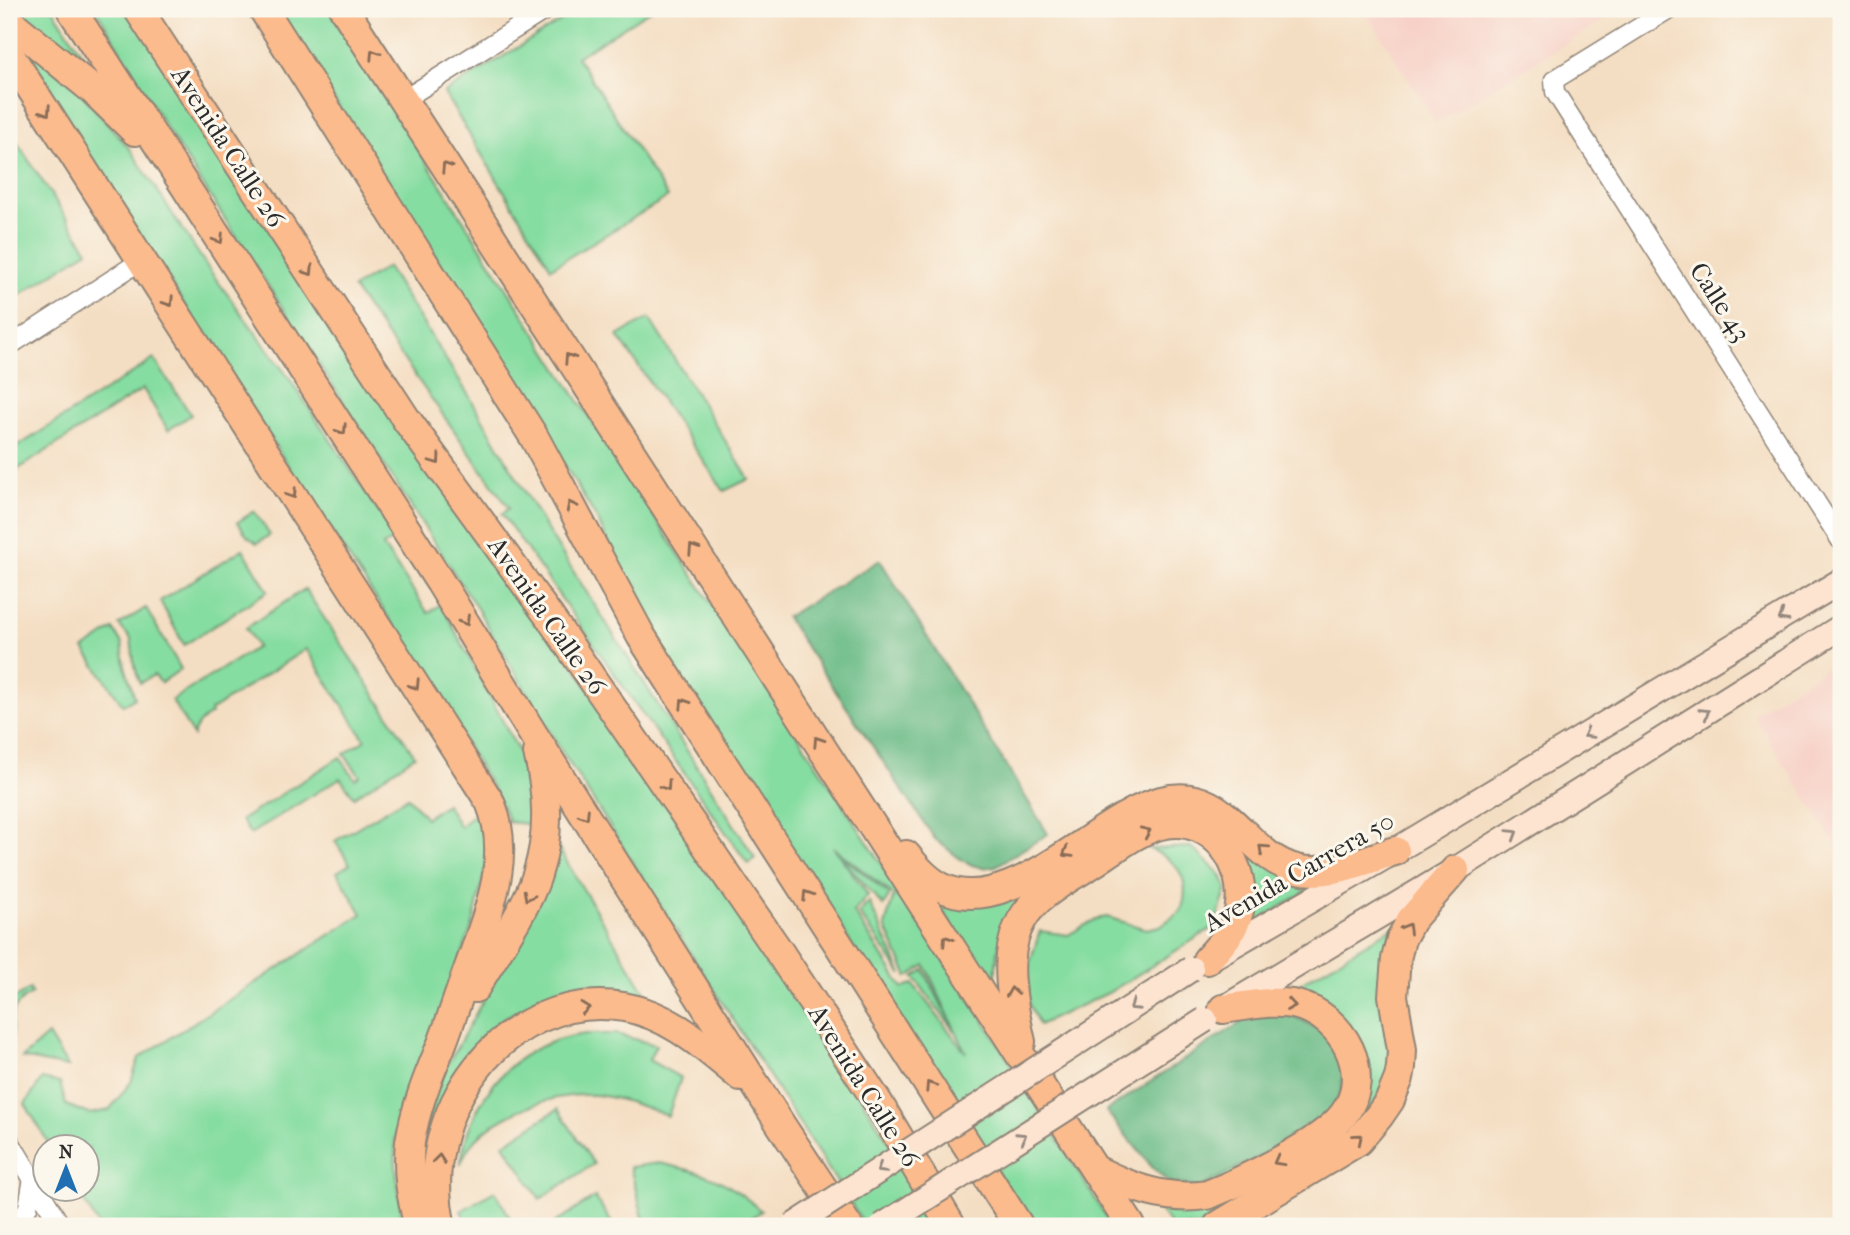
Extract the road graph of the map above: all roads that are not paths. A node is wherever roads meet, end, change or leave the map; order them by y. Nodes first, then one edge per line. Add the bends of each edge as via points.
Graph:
1 (71, 9) edge
2 (138, 9) edge
3 (263, 9) edge
4 (344, 9) edge
5 (547, 9) edge
6 (1669, 9) edge
7 (9, 21) edge
8 (9, 54) edge
9 (403, 100) junction
10 (182, 181) junction
11 (142, 260) junction
12 (9, 346) edge
13 (1841, 541) edge
14 (1841, 581) edge
15 (1841, 627) edge
16 (533, 734) junction
17 (856, 798) junction
18 (1395, 851) junction
19 (1455, 870) junction
20 (1199, 964) junction
21 (1214, 1014) junction
22 (441, 1045) junction
23 (1024, 1059) junction
24 (762, 1096) junction
25 (9, 1140) edge
26 (1095, 1169) junction
27 (32, 1176) edge
28 (32, 1185) edge
29 (48, 1204) edge
30 (18, 1226) edge
31 (61, 1226) edge
32 (419, 1226) edge
33 (441, 1226) edge
34 (793, 1226) edge
35 (848, 1226) edge
36 (882, 1226) edge
37 (951, 1226) edge
38 (1019, 1226) edge
39 (1131, 1226) edge
40 (1218, 1226) edge

1 - 10 main road
2 -> 37 main road, Avenida Calle 26 via 406,419 776,947 877,1101
38 -> 3 main road, Avenida Calle 26 via 641,636 534,437
9 -> 4 main road
5 - 9 street
6 - 13 street, Calle 43 via 1554,80 1555,92
7 - 10 main road via 103,99
8 -> 11 main road
17 -> 9 main road
10 -> 16 main road
11 - 12 street
11 -> 22 main road via 496,815 499,866 490,907
14 -> 18 main road, Avenida Carrera 50
19 -> 15 main road
16 -> 22 main road via 546,795 537,875
16 -> 24 main road
18 -> 17 main road via 1330,870 1298,870 1268,855 1212,806 1173,798 1135,811 1014,885 969,894 942,887 927,877
23 -> 17 main road
18 - 20 main road, Avenida Carrera 50
19 - 21 main road
40 -> 19 main road via 1358,1141 1379,1116 1395,1089 1401,1067 1392,996 1401,939 1411,920
23 -> 20 main road via 1009,974 1020,923 1049,890 1144,831 1167,824 1189,825 1203,829 1230,854 1237,874 1239,909 1229,935
20 -> 34 main road, Avenida Carrera 50, bridge
21 -> 26 main road via 1270,1003 1297,1005 1325,1018 1338,1030 1356,1073 1355,1091 1343,1116 1279,1161 1207,1195 1160,1195 1125,1185
36 -> 21 main road, bridge
22 - 32 main road via 411,1138 410,1192
23 - 26 main road
33 -> 24 main road via 436,1180 440,1146 452,1110 488,1053 513,1031 545,1015 579,1007 641,1011 694,1038
24 - 35 main road
25 - 27 street
26 - 39 main road
28 - 30 street via 29,1207
29 - 31 street

